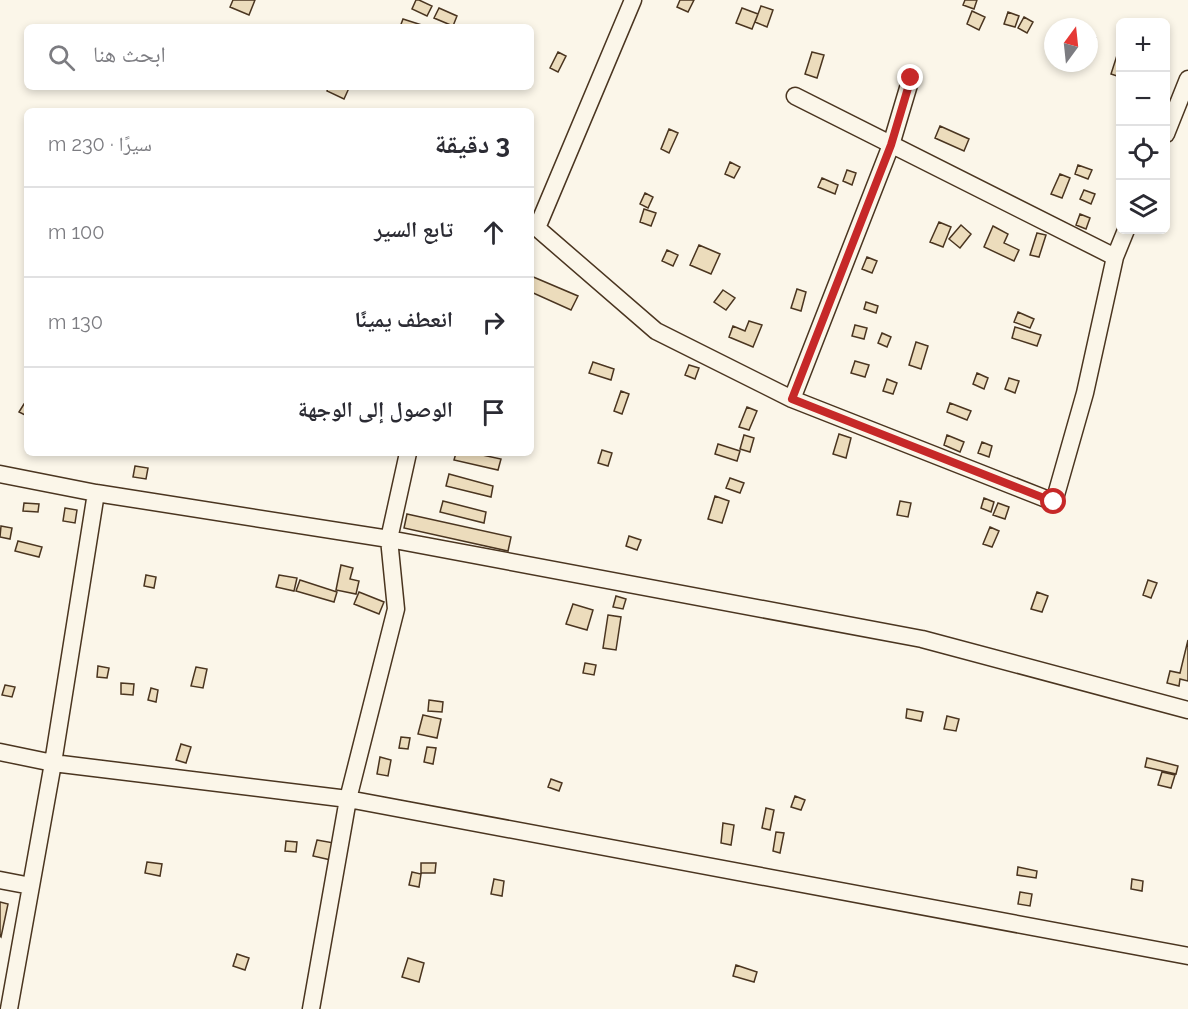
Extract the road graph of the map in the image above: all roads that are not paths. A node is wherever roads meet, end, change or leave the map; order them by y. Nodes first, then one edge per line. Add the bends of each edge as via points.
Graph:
1 (633, 0) edge
2 (911, 78) dead end
3 (1188, 79) edge
4 (795, 96) dead end
5 (1169, 126) edge
6 (891, 145) junction
7 (534, 228) edge
8 (1124, 234) edge
9 (1115, 257) junction
10 (792, 399) junction
11 (407, 456) edge
12 (0, 474) edge
13 (96, 493) junction
14 (389, 539) junction
15 (1188, 710) edge
16 (0, 752) edge
17 (53, 763) junction
18 (348, 799) junction
19 (0, 880) edge
20 (32, 886) junction
21 (1188, 956) edge
22 (9, 1009) edge
23 (311, 1009) edge

1 - 7 street
2 - 6 street
3 - 5 street
4 - 6 street
6 - 9 street
6 - 10 street
7 - 10 street via 656,331
8 - 9 street
9 - 10 street via 1085,393 1054,502
11 - 14 street
12 - 13 street
13 - 14 street
13 - 17 street
14 - 15 street via 922,639
14 - 18 street via 396,609
16 - 17 street
17 - 18 street
17 - 20 street
18 - 21 street
18 - 23 street
19 - 20 street
20 - 22 street

